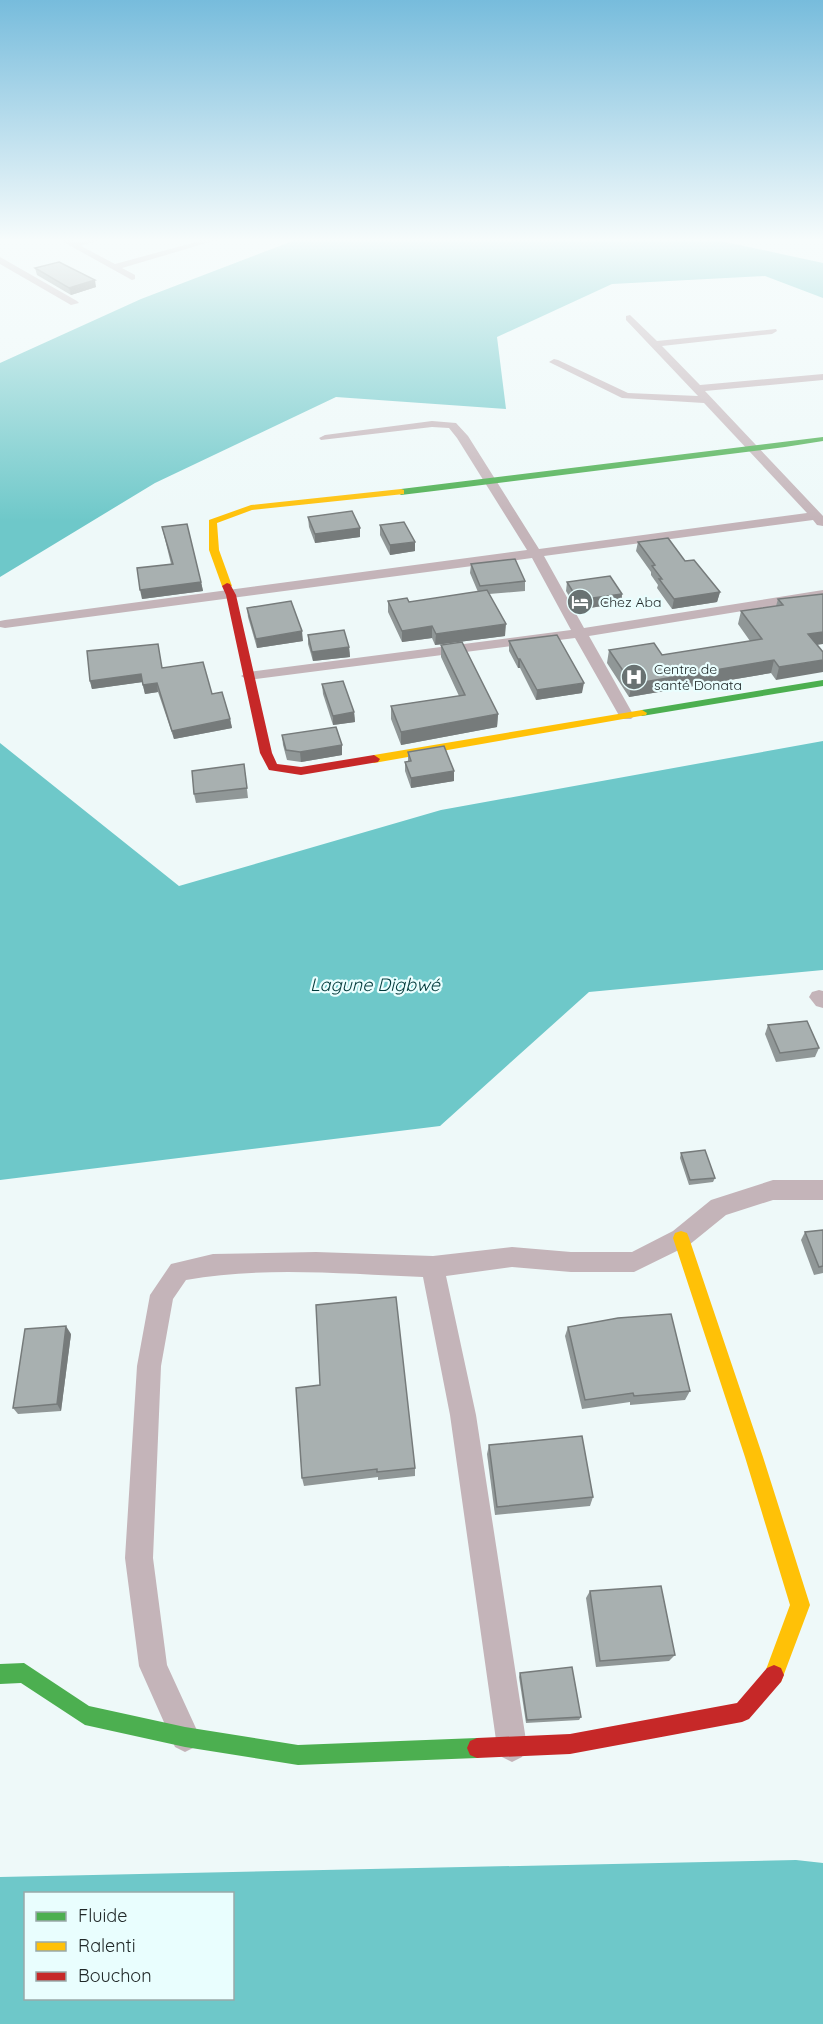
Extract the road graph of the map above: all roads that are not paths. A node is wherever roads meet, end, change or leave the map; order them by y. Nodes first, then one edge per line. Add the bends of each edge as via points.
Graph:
1 (645, 333) edge
2 (750, 333) edge
3 (655, 344) junction
4 (554, 362) dead end
5 (823, 377) edge
6 (697, 388) junction
7 (707, 400) junction
8 (325, 438) dead end
9 (823, 439) edge
10 (754, 450) junction
11 (490, 483) junction
12 (818, 514) edge
13 (536, 554) junction
14 (823, 594) edge
15 (231, 595) junction
16 (5, 624) dead end
17 (579, 633) junction
18 (248, 676) junction
19 (823, 683) edge
20 (626, 716) junction
21 (823, 1190) edge
22 (681, 1238) junction
23 (433, 1268) junction
24 (812, 1604) edge
25 (0, 1674) edge
26 (185, 1737) junction
27 (512, 1747) junction

1 - 3 street
2 - 3 street
3 - 6 street
4 - 7 street via 626,396
5 - 6 street
6 - 7 street
7 - 10 street
8 - 11 street via 432,424 452,425
9 - 10 street
10 - 11 street
10 - 12 street
11 - 13 street
11 - 15 street via 251,508 212,522 213,543
12 - 13 street
13 - 15 street
13 - 17 street
14 - 17 street
15 - 16 street
15 - 18 street
17 - 18 street
17 - 20 street
18 - 20 street via 266,753 273,767 301,771
19 - 20 street
21 - 22 street via 773,1190 718,1207
22 - 23 street via 634,1262 512,1257
22 - 24 street via 754,1457
23 - 26 street via 316,1262 213,1265 179,1271 162,1295 149,1366 139,1558 153,1666
23 - 27 street via 463,1415
24 - 27 street via 776,1673 742,1712 570,1744
25 - 26 street via 24,1673 85,1715
26 - 27 street via 298,1755

